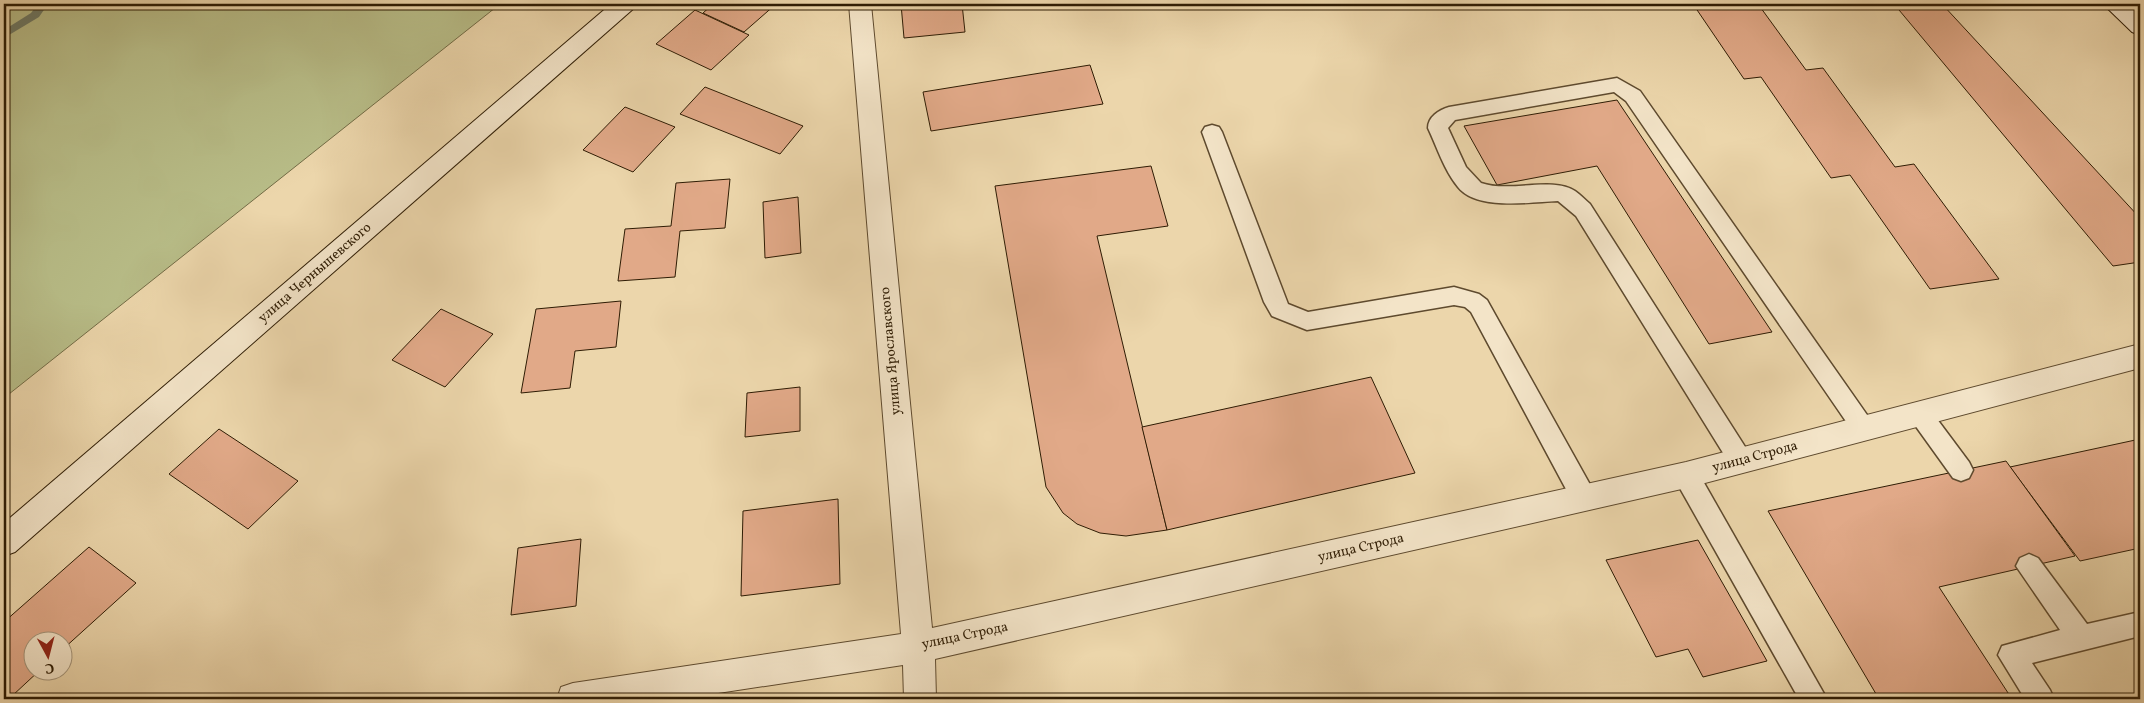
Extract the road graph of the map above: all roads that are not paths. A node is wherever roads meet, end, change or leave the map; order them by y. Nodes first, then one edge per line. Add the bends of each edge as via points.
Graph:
1 (626, 4) edge
2 (860, 4) edge
3 (2114, 4) edge
4 (2140, 27) edge
5 (1212, 132) dead end
6 (2140, 356) edge
7 (1920, 414) junction
8 (1864, 429) junction
9 (1741, 461) junction
10 (1961, 470) dead end
11 (1686, 475) junction
12 (1584, 498) junction
13 (4, 542) edge
14 (2029, 566) dead end
15 (2140, 624) edge
16 (2081, 638) junction
17 (918, 647) junction
18 (573, 699) edge
19 (920, 699) edge
20 (1814, 699) edge
21 (2042, 699) edge

1 - 13 street, улица Чернышевского
2 - 17 street, улица Ярославского
3 - 4 street
5 - 12 lane via 1280,310 1307,321 1454,296 1471,300 1479,306
6 - 7 street, улица Строда
7 - 8 street, улица Строда
7 - 10 lane
8 - 9 street, улица Строда
8 - 9 lane via 1633,96 1625,89 1617,85 1449,114 1438,123 1466,184 1496,195 1559,194 1567,196 1582,210
9 - 11 street, улица Строда
11 - 12 street, улица Строда
11 - 20 lane
12 - 17 street, улица Строда
14 - 16 lane
15 - 16 lane
16 - 21 lane via 2012,655
17 - 18 street, улица Строда
17 - 19 street, улица Ярославского

